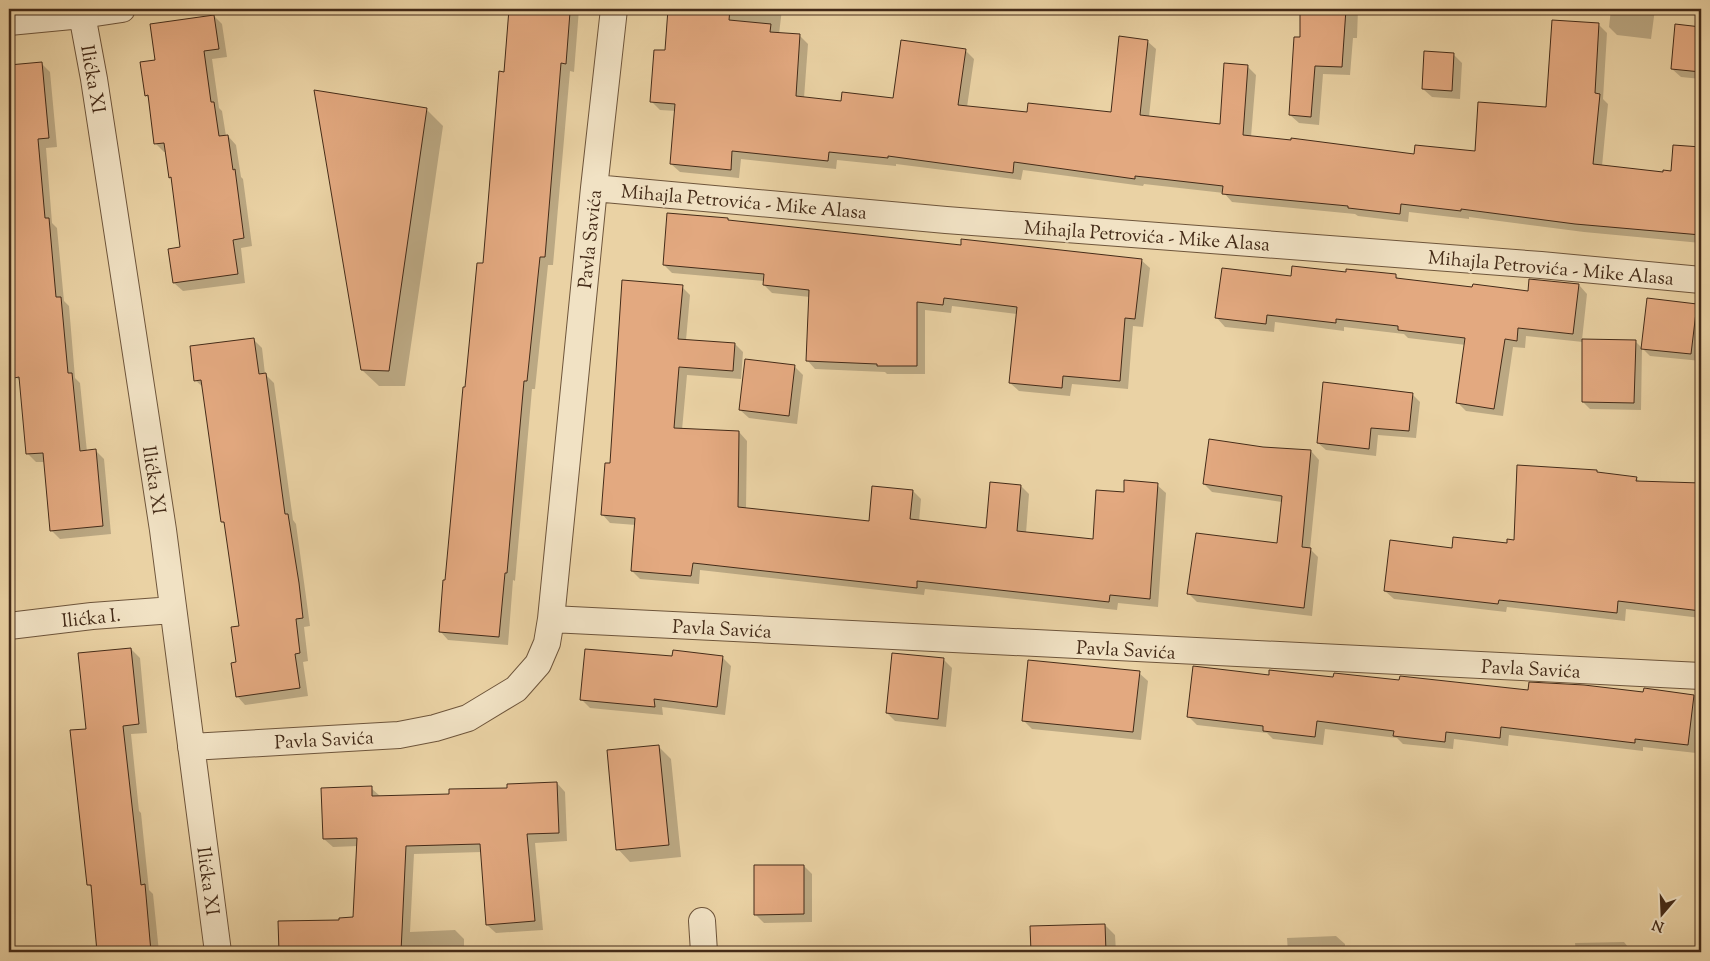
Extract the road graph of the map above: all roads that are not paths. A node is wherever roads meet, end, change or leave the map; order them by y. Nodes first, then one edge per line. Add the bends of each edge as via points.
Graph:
1 (122, 9) edge
2 (614, 9) edge
3 (82, 12) edge
4 (9, 22) edge
5 (594, 188) junction
6 (1701, 280) edge
7 (174, 610) junction
8 (551, 620) junction
9 (9, 626) edge
10 (1701, 676) edge
11 (191, 747) junction
12 (702, 921) dead end
13 (218, 952) edge
14 (704, 952) edge

1 - 3 street
2 - 5 street, Pavla Savića
3 - 4 street
3 - 7 street, Ilićka XI
5 - 6 street, Mihajla Petrovića - Mike Alasa via 946,220
5 - 8 street, Pavla Savića
7 - 9 street, Ilićka I.
7 - 11 street, Ilićka XI
8 - 10 street, Pavla Savića
8 - 11 street, Pavla Savića via 547,643 538,664 516,689 468,718 398,735
11 - 13 street, Ilićka XI
12 - 14 street

